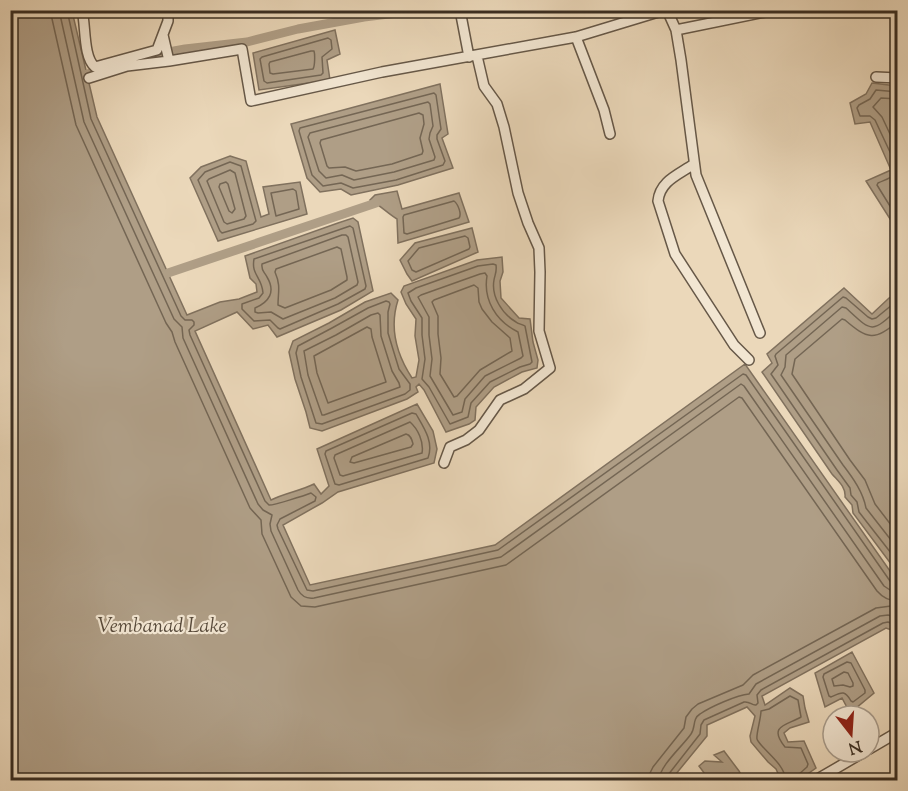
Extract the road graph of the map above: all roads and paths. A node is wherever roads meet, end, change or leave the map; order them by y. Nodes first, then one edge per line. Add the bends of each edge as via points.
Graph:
1 (82, 10) edge
2 (168, 10) edge
3 (460, 10) edge
4 (666, 10) edge
5 (775, 10) edge
6 (676, 30) junction
7 (163, 35) junction
8 (576, 37) junction
9 (473, 56) junction
10 (168, 60) junction
11 (876, 77) dead end
12 (89, 78) dead end
13 (897, 78) edge
14 (610, 134) dead end
15 (694, 164) junction
16 (760, 333) dead end
17 (749, 360) dead end
18 (444, 463) dead end
19 (897, 732) edge
20 (881, 742) edge
21 (843, 764) edge
22 (816, 780) edge

1 - 7 street via 91,64 95,67 157,50
2 - 7 street
3 - 9 street
4 - 6 street
4 - 8 street
5 - 6 street
6 - 15 street
7 - 10 street
8 - 9 street
8 - 14 street
9 - 10 street via 251,101 242,49
9 - 18 street via 484,86 497,104 518,193 539,248 539,331 550,368 524,389 500,400 479,430 450,447
10 - 12 street via 127,66
11 - 13 street
15 - 16 street
15 - 17 street via 664,184 658,201 675,254 734,345
19 - 20 street
21 - 22 street

